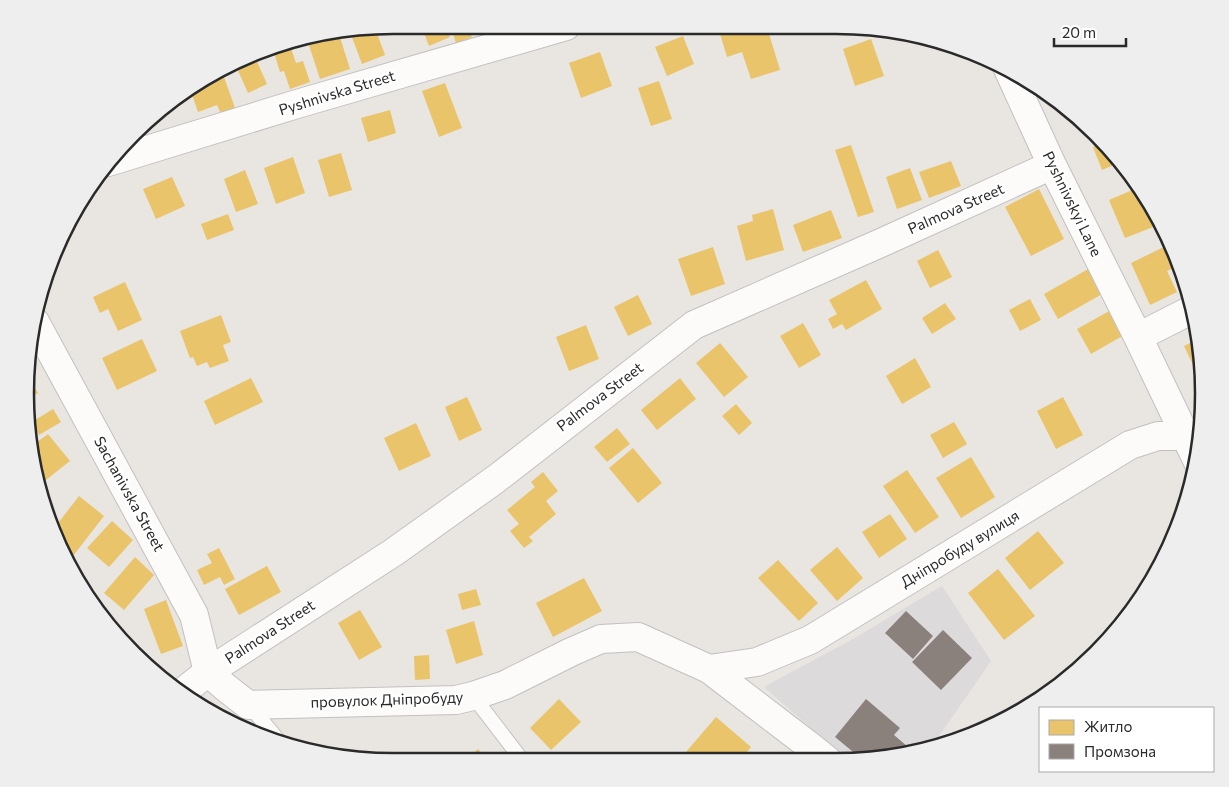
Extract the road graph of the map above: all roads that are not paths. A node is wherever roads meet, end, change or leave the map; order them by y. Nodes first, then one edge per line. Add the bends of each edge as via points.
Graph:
1 (538, 34) edge
2 (1014, 81) edge
3 (121, 158) edge
4 (1052, 165) junction
5 (1186, 313) edge
6 (40, 331) edge
7 (1138, 337) junction
8 (1191, 448) edge
9 (709, 670) junction
10 (208, 672) junction
11 (187, 688) edge
12 (473, 696) junction
13 (248, 704) junction
14 (271, 731) edge
15 (517, 753) edge
16 (818, 753) edge

1 - 3 street, Pyshnivska Street
2 - 4 street, Pyshnivskyi Lane
4 - 7 street, Pyshnivskyi Lane
4 - 10 street, Palmova Street via 694,326 496,479 394,552
5 - 7 street
6 - 10 street, Sachanivska Street via 194,615
7 - 8 street, Pyshnivskyi Lane
8 - 9 street, Дніпробуду вулиця via 1158,436 1130,445 810,640 757,662
9 - 12 street, провулок Дніпробуду via 638,637 602,639 505,685
9 - 16 street, провулок Дніпробуду
10 - 11 street, Palmova Street
10 - 13 street
12 - 13 street, провулок Дніпробуду via 456,700
12 - 15 lane
13 - 14 lane

